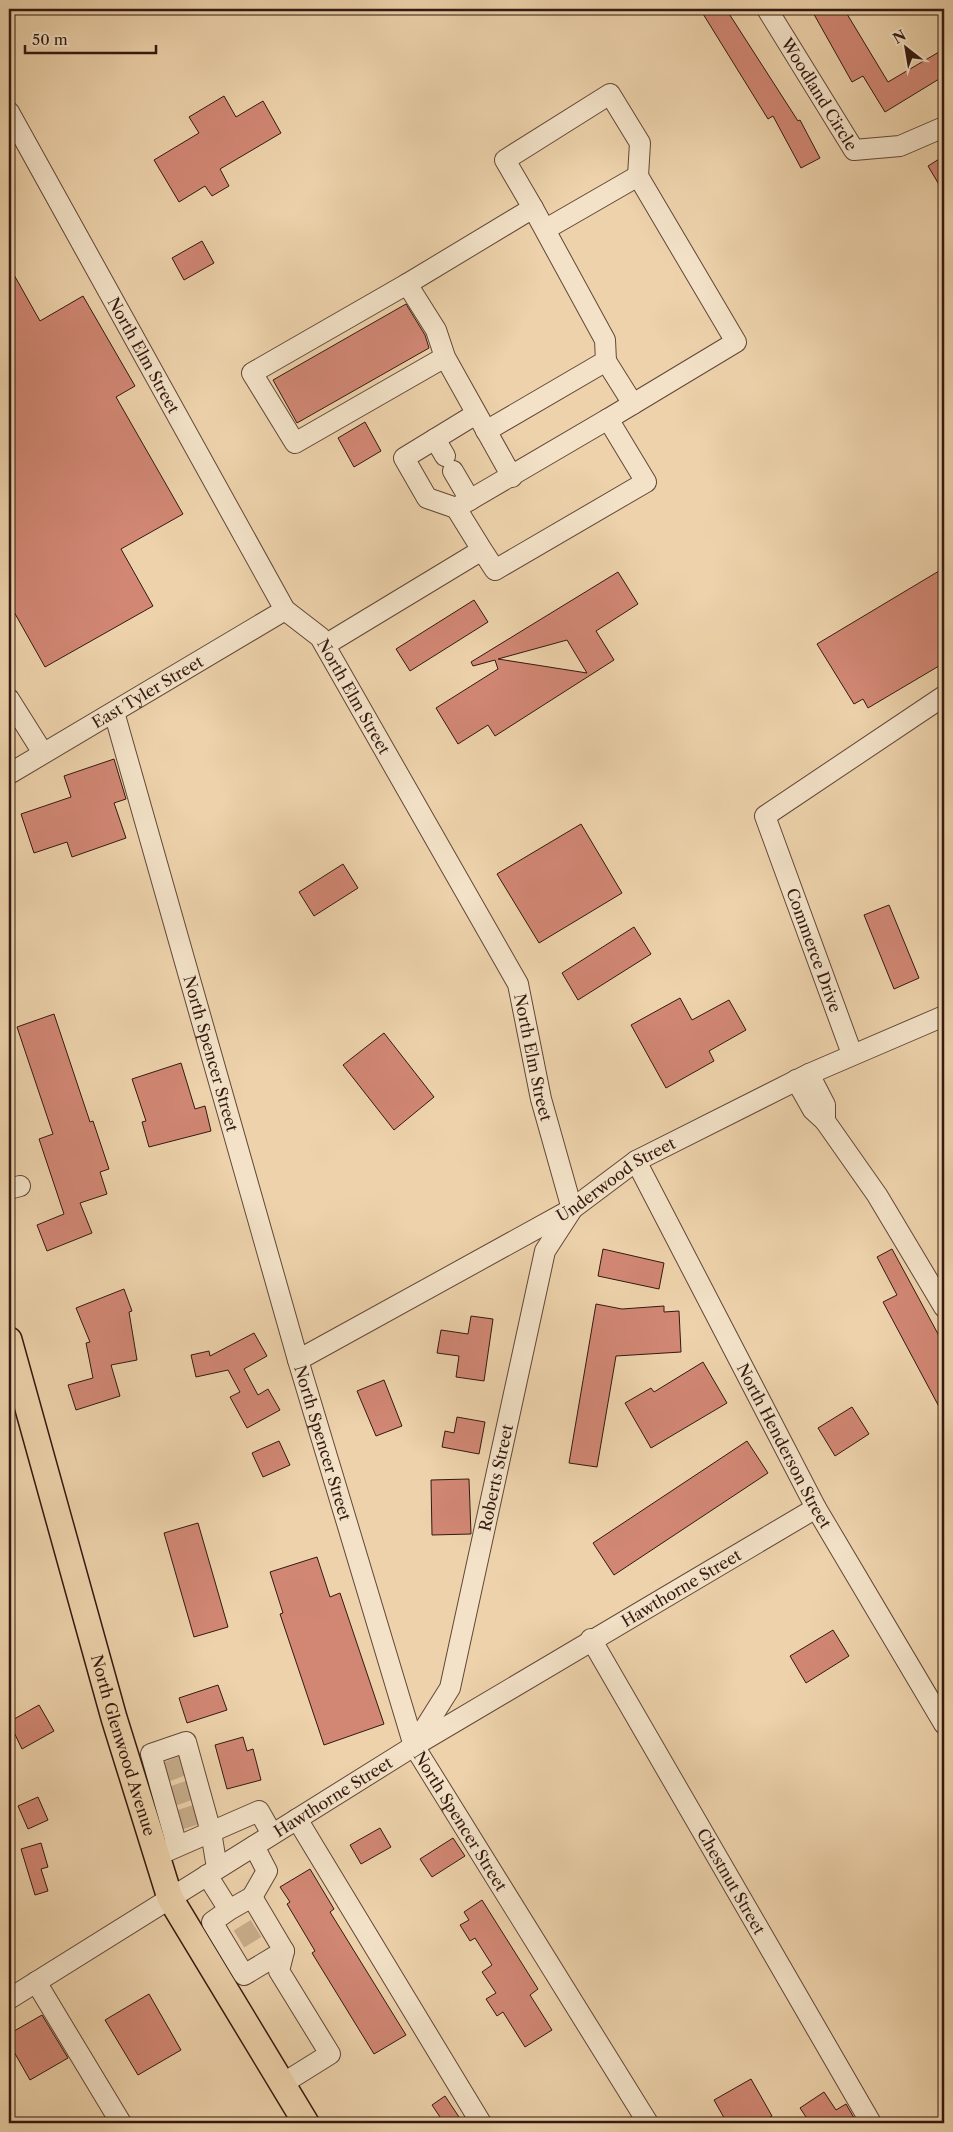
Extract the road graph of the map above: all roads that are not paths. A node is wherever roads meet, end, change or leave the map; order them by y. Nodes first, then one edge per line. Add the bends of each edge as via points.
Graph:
1 (767, 9) edge
2 (9, 112) edge
3 (944, 128) edge
4 (638, 176) junction
5 (533, 208) junction
6 (546, 229) junction
7 (407, 284) junction
8 (445, 357) junction
9 (606, 361) junction
10 (633, 404) junction
11 (608, 419) junction
12 (481, 423) junction
13 (444, 455) junction
14 (512, 477) junction
15 (463, 504) junction
16 (482, 550) junction
17 (286, 610) junction
18 (325, 645) junction
19 (944, 696) edge
20 (9, 699) edge
21 (114, 712) junction
22 (43, 753) junction
23 (9, 774) edge
24 (944, 1016) edge
25 (852, 1054) junction
26 (802, 1077) junction
27 (636, 1161) junction
28 (572, 1209) junction
29 (944, 1307) edge
30 (9, 1340) edge
31 (298, 1360) junction
32 (816, 1508) junction
33 (591, 1640) junction
34 (944, 1724) edge
35 (414, 1746) junction
36 (151, 1770) junction
37 (297, 1819) junction
38 (211, 1832) junction
39 (272, 1834) junction
40 (254, 1846) junction
41 (167, 1851) junction
42 (212, 1872) junction
43 (252, 1897) junction
44 (170, 1898) junction
45 (230, 1910) junction
46 (222, 1950) junction
47 (284, 1951) junction
48 (36, 1982) junction
49 (9, 1999) edge
50 (282, 2084) junction
51 (121, 2123) edge
52 (306, 2123) edge
53 (481, 2123) edge
54 (648, 2123) edge
55 (871, 2123) edge

1 - 3 street, Woodland Circle via 854,150 900,146
2 - 17 street, North Elm Street
4 - 5 street via 640,144 610,94 505,160
4 - 6 street
4 - 10 street via 736,342
5 - 6 street
5 - 7 street
6 - 9 street via 605,340
7 - 8 street via 436,330
7 - 8 street via 252,373 295,443
8 - 12 street
9 - 10 street
9 - 12 street
10 - 11 street
11 - 14 street
11 - 16 street via 646,482 495,570
12 - 13 street
12 - 14 street
13 - 15 street
13 - 15 street via 404,458 427,498
14 - 15 street
15 - 16 street
16 - 18 street
17 - 18 street, North Elm Street via 320,637
17 - 21 street, East Tyler Street
18 - 28 street, North Elm Street via 518,984 542,1099
19 - 25 street, Commerce Drive via 765,816
20 - 22 street
21 - 22 street, East Tyler Street
21 - 31 street, North Spencer Street
22 - 23 street, East Tyler Street
24 - 25 street, Underwood Street
25 - 26 street, Underwood Street
26 - 27 street, Underwood Street
26 - 29 street via 824,1105 825,1121 877,1195
27 - 28 street, Underwood Street
27 - 32 street, North Henderson Street
28 - 31 street, Underwood Street
28 - 35 street, Roberts Street via 545,1251 450,1688
30 - 36 main road, North Glenwood Avenue via 114,1718
31 - 35 street, North Spencer Street
32 - 33 street, Hawthorne Street
32 - 34 street, North Henderson Street
33 - 35 street, Hawthorne Street
33 - 55 street, Chestnut Street
35 - 37 street, Hawthorne Street
35 - 54 street, North Spencer Street
36 - 38 street via 151,1754 186,1742 196,1788
36 - 41 main road, North Glenwood Avenue
36 - 41 street via 168,1797 175,1822
37 - 39 street, Hawthorne Street
37 - 53 street
38 - 39 street via 259,1811
38 - 41 street
38 - 42 street
39 - 40 street, Hawthorne Street
40 - 42 street, Hawthorne Street
40 - 43 street via 267,1871
41 - 44 main road, North Glenwood Avenue
42 - 44 street, Hawthorne Street
42 - 45 street
43 - 45 street
43 - 47 street via 263,1924
44 - 46 main road, North Glenwood Avenue
44 - 48 street, Hawthorne Street
45 - 46 street via 212,1922
46 - 47 street via 244,1975
46 - 50 main road, North Glenwood Avenue
47 - 50 street via 279,1971 330,2054
48 - 49 street, Hawthorne Street
48 - 51 street
50 - 52 main road, North Glenwood Avenue

